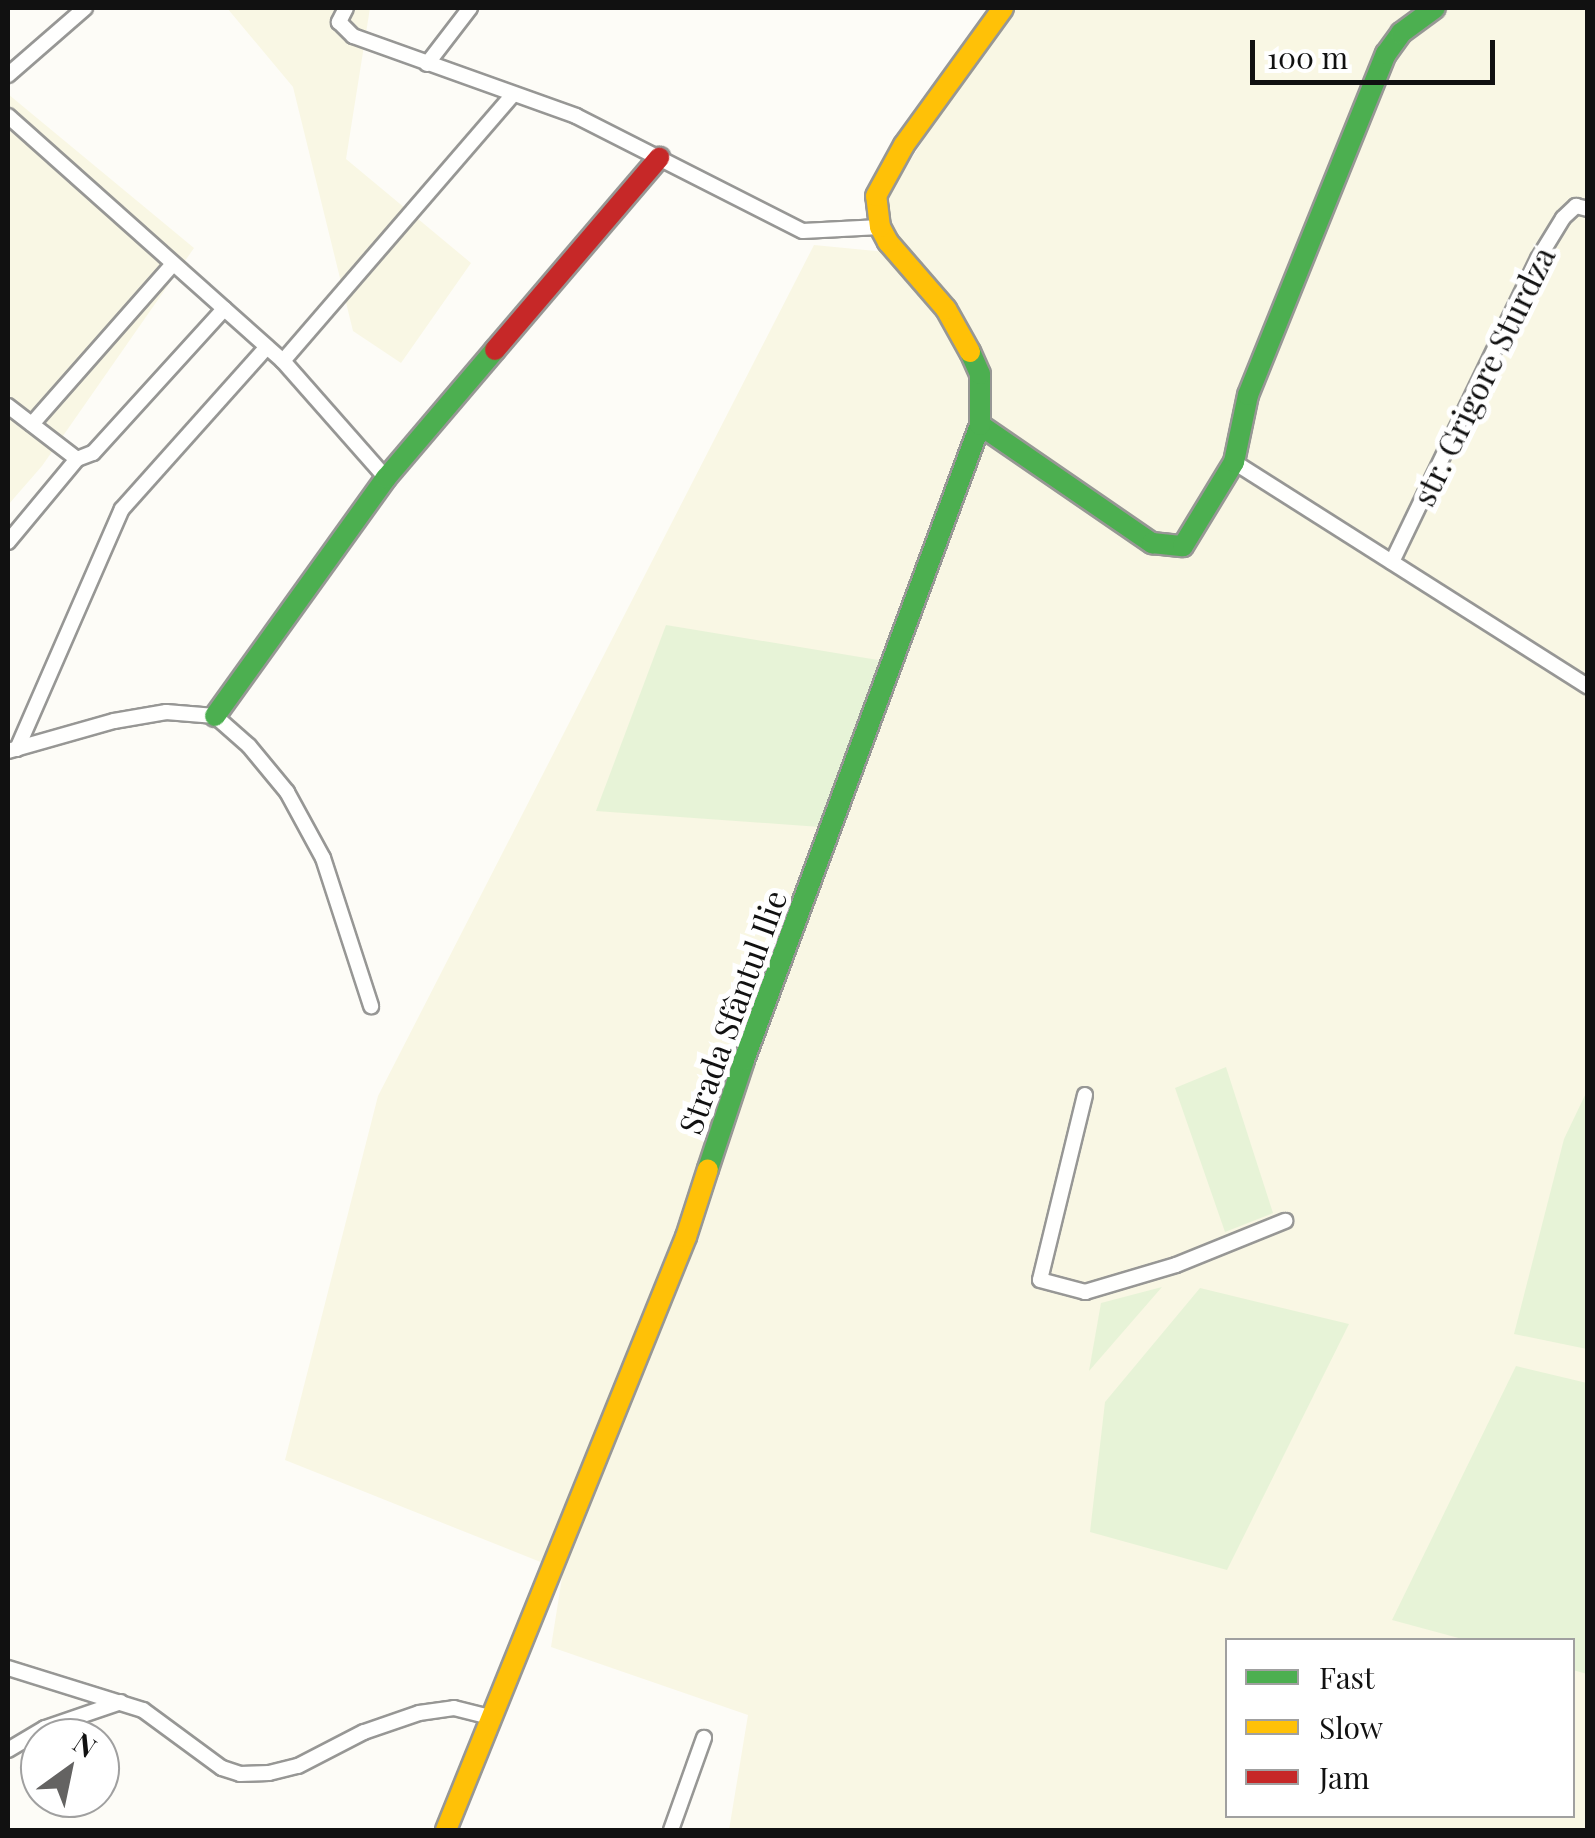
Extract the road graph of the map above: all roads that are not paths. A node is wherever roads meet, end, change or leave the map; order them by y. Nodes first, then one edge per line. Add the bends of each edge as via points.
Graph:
1 (85, 8) edge
2 (346, 8) edge
3 (470, 8) edge
4 (1004, 8) edge
5 (1435, 8) edge
6 (427, 64) junction
7 (8, 74) edge
8 (512, 96) junction
9 (8, 116) edge
10 (659, 158) junction
11 (1588, 210) edge
12 (880, 227) junction
13 (173, 264) junction
14 (224, 309) junction
15 (267, 348) junction
16 (283, 361) junction
17 (8, 406) edge
18 (32, 424) junction
19 (980, 425) junction
20 (78, 459) junction
21 (1234, 462) junction
22 (386, 478) junction
23 (8, 542) edge
24 (1392, 562) junction
25 (1588, 687) edge
26 (215, 716) junction
27 (12, 750) edge
28 (371, 1006) dead end
29 (1085, 1094) dead end
30 (1285, 1221) dead end
31 (8, 1668) edge
32 (122, 1702) junction
33 (492, 1717) junction
34 (704, 1738) dead end
35 (8, 1750) edge
36 (446, 1830) edge
37 (671, 1830) edge

1 - 7 street
2 - 6 street via 340,22 346,32
3 - 6 street
4 - 12 street via 882,181 876,196
5 - 21 street via 1386,54 1248,395
6 - 8 street
8 - 10 street via 576,116
8 - 16 street
9 - 13 street
10 - 12 street via 803,231
10 - 22 street
11 - 24 street, str. Grigore Sturdza via 1576,206 1563,218 1538,259
12 - 19 street, Strada Sfântul Ilie via 965,341 980,374
13 - 14 street
13 - 18 street
14 - 15 street
14 - 20 street via 93,453
15 - 16 street
15 - 27 street via 122,509
16 - 22 street
17 - 18 street
18 - 20 street
19 - 21 street via 1163,548 1183,546
19 - 33 street, Strada Sfântul Ilie via 744,1060 686,1237
20 - 23 street
21 - 24 street
22 - 26 street
24 - 25 street
26 - 27 street via 166,712 114,720
26 - 28 street via 287,792 323,858
29 - 30 street via 1040,1280 1085,1292 1176,1266
31 - 32 street
32 - 33 street via 144,1710 222,1768 254,1775 298,1766 419,1713 454,1708
32 - 35 street via 44,1728
33 - 36 street, Strada Sfântul Ilie
34 - 37 street

